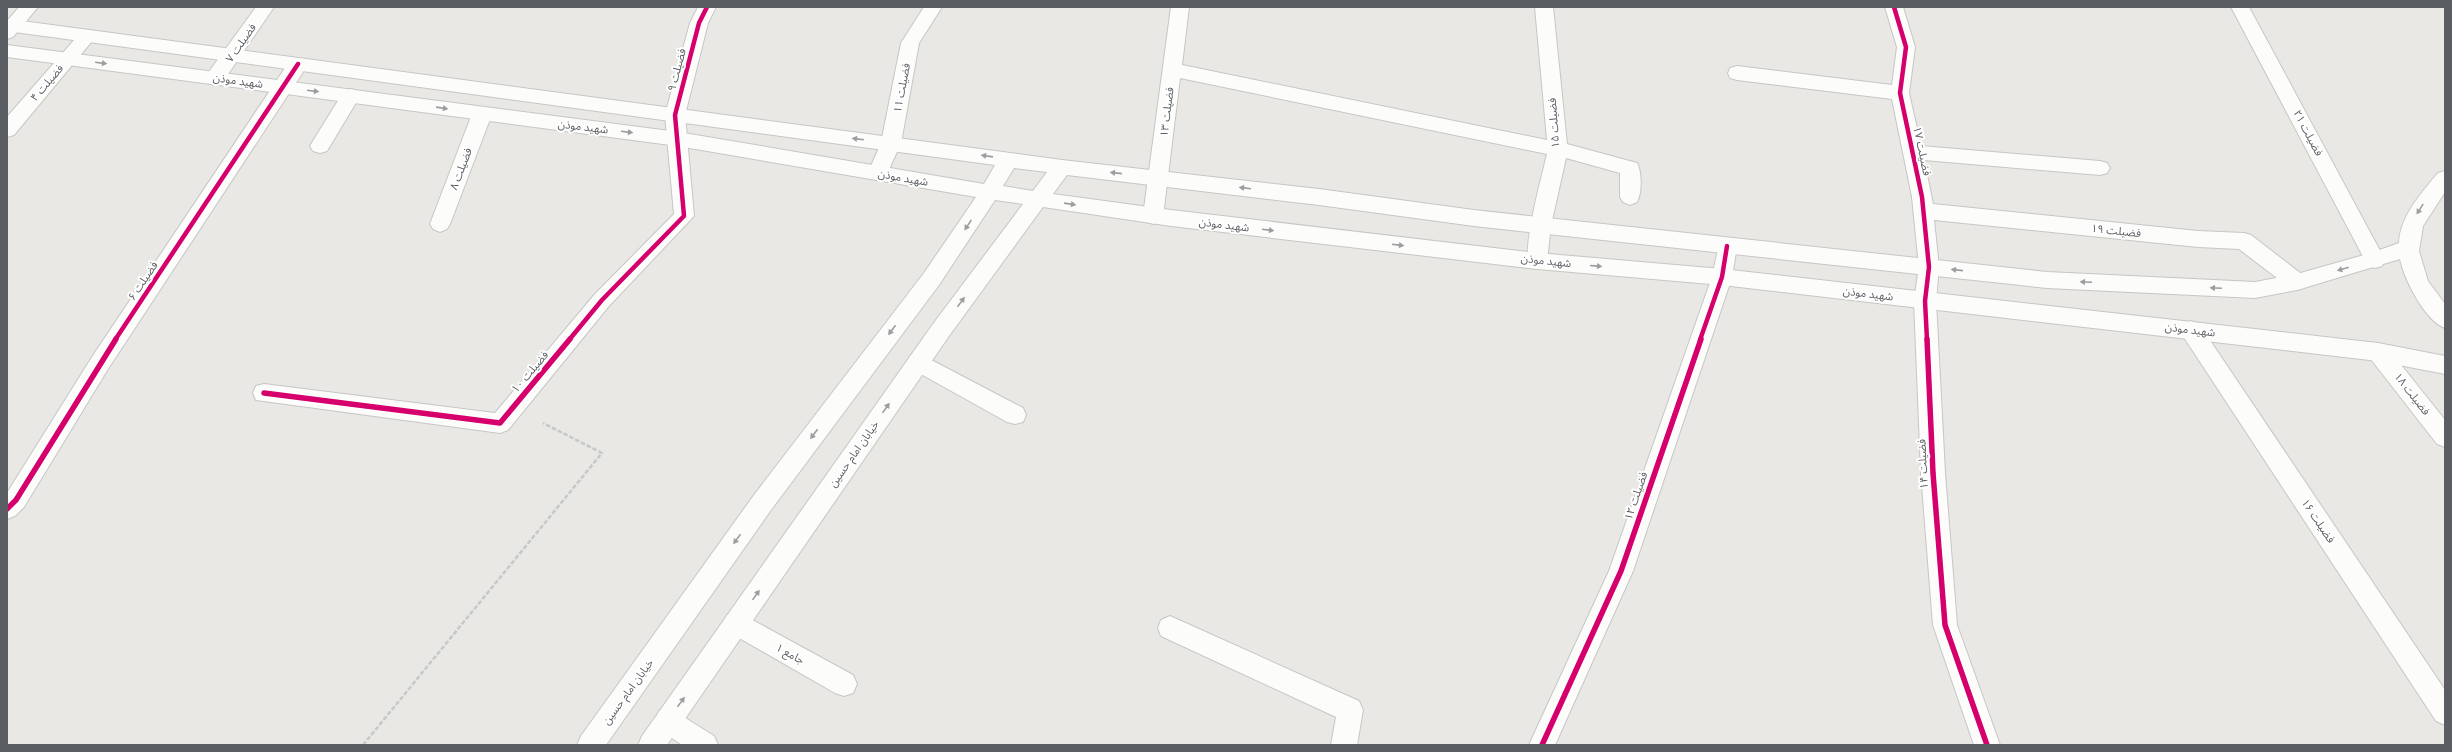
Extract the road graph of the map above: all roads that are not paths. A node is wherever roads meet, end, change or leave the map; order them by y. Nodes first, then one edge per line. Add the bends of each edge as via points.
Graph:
1 (29, 7) edge
2 (265, 7) edge
3 (706, 7) edge
4 (933, 7) edge
5 (1180, 7) edge
6 (1544, 7) edge
7 (1894, 7) edge
8 (2240, 7) edge
9 (9, 28) edge
10 (87, 36) junction
11 (7, 51) edge
12 (233, 56) junction
13 (67, 59) junction
14 (298, 64) junction
15 (1172, 70) junction
16 (1737, 73) dead end
17 (215, 78) junction
18 (284, 88) junction
19 (1900, 93) junction
20 (351, 96) junction
21 (482, 114) junction
22 (675, 114) junction
23 (7, 130) edge
24 (678, 139) junction
25 (891, 143) junction
26 (320, 146) dead end
27 (1558, 149) junction
28 (1912, 152) junction
29 (1009, 159) junction
30 (1062, 167) junction
31 (2100, 168) dead end
32 (878, 173) junction
33 (1159, 178) junction
34 (2445, 178) edge
35 (990, 192) junction
36 (1630, 197) dead end
37 (1039, 199) junction
38 (1923, 211) junction
39 (1152, 216) junction
40 (440, 224) dead end
41 (1541, 225) junction
42 (1726, 246) junction
43 (2407, 248) junction
44 (2375, 260) junction
45 (1537, 261) junction
46 (1929, 267) junction
47 (1722, 277) junction
48 (2297, 282) junction
49 (1926, 301) junction
50 (2445, 318) edge
51 (2191, 330) junction
52 (2378, 352) junction
53 (918, 362) junction
54 (2445, 365) edge
55 (264, 394) dead end
56 (1016, 415) dead end
57 (2445, 437) edge
58 (10, 504) edge
59 (736, 624) junction
60 (1170, 628) dead end
61 (844, 684) dead end
62 (2445, 712) edge
63 (668, 720) junction
64 (590, 745) edge
65 (650, 745) edge
66 (705, 745) edge
67 (1344, 745) edge
68 (1542, 745) edge
69 (1987, 745) edge

1 - 9 street
2 - 12 street, فضیلت ۷
3 - 22 street, فضیلت ۹ via 699,23
4 - 25 street, فضیلت ۱۱ via 910,43
5 - 15 street, فضیلت ۱۳
6 - 27 street, فضیلت ۱۵
7 - 19 street, فضیلت ۱۷ via 1906,47
8 - 44 street, فضیلت ۲۱
9 - 10 street
10 - 12 street
10 - 13 street, فضیلت ۴
11 - 13 street, شهید موذن
12 - 14 street
12 - 17 street, فضیلت ۷
13 -> 17 street, شهید موذن
13 - 23 street, فضیلت ۴
14 - 18 street, فضیلت ۶
14 - 22 street
15 - 27 street
15 - 33 street, فضیلت ۱۳
16 - 19 street
17 - 18 street, شهید موذن
18 -> 20 street, شهید موذن
18 - 58 street, فضیلت ۶ via 100,363
19 - 28 street, فضیلت ۱۷
20 -> 21 street, شهید موذن
20 - 26 street
21 -> 24 street, شهید موذن
21 - 40 street, فضیلت ۸
22 - 24 street, فضیلت ۹
25 -> 22 street
24 - 32 street, شهید موذن
24 - 55 street, فضیلت ۱۰ via 684,216 602,300 500,423
29 -> 25 street
25 - 32 street, فضیلت ۱۱
27 - 36 street via 1630,168
27 - 41 street, فضیلت ۱۵
28 - 31 street
28 - 38 street, فضیلت ۱۷
29 - 30 street
29 - 35 street, خیابان امام حسین
33 -> 30 street
30 - 37 street, خیابان امام حسین
32 - 35 street, شهید موذن
33 - 39 street, فضیلت ۱۳
41 -> 33 street
34 -> 43 street via 2421,207 2412,224
35 - 37 street, شهید موذن
35 -> 64 street, خیابان امام حسین via 936,273 786,471
37 -> 39 street, شهید موذن
53 -> 37 street, خیابان امام حسین
38 - 46 street, فضیلت ۱۷
38 - 48 street, فضیلت ۱۹ via 2244,242
39 -> 45 street, شهید موذن
41 - 42 street
41 - 45 street, فضیلت ۱۵
42 - 46 street
42 - 47 street, فضیلت ۱۲
43 - 44 street
43 - 50 street via 2418,282
44 -> 48 street
45 -> 47 street, شهید موذن
48 -> 46 street via 2255,290 2047,280
46 - 49 street, فضیلت ۱۷
47 - 49 street, شهید موذن
47 - 68 street, فضیلت ۱۲ via 1621,571
49 - 51 street, شهید موذن
49 - 69 street, فضیلت ۱۴ via 1933,473 1945,625
51 - 52 street, شهید موذن
51 - 62 street, فضیلت ۱۶
52 - 54 street, شهید موذن
52 - 57 street, فضیلت ۱۸
53 - 56 street
59 -> 53 street, خیابان امام حسین
59 - 61 street, جامع ۱
63 -> 59 street, خیابان امام حسین
60 - 67 street via 1350,710
63 - 65 street, خیابان امام حسین
63 - 66 street

